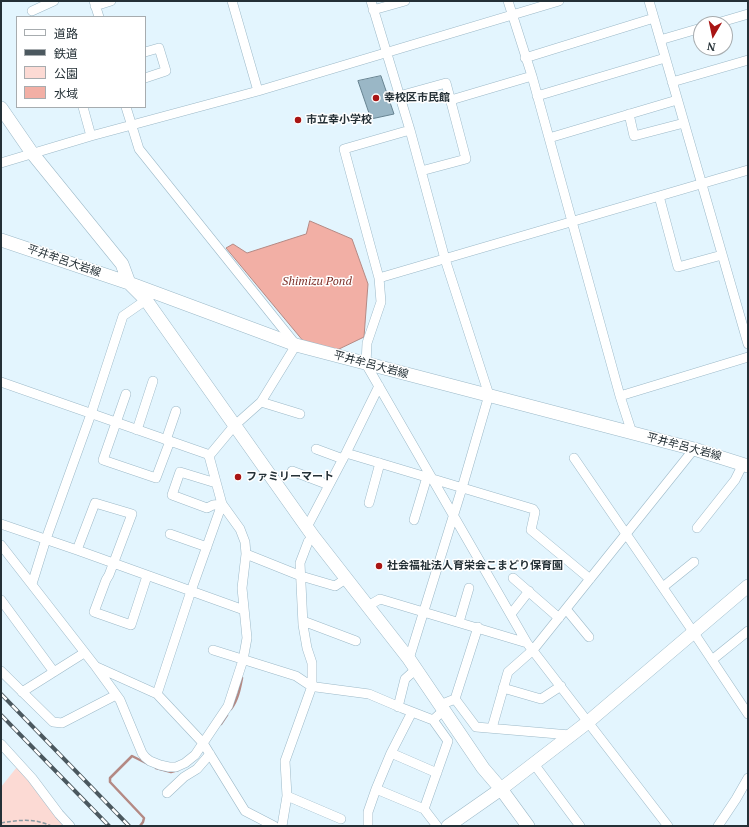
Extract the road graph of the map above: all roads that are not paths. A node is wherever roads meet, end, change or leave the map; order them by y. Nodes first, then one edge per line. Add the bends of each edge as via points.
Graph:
1 (54, 1) edge
2 (111, 1) edge
3 (232, 1) edge
4 (405, 1) edge
5 (508, 1) edge
6 (559, 1) edge
7 (652, 2) edge
8 (95, 3) edge
9 (372, 5) edge
10 (32, 12) dead end
11 (512, 14) junction
12 (748, 14) edge
13 (99, 16) edge
14 (654, 18) junction
15 (733, 18) edge
16 (693, 30) edge
17 (660, 40) junction
18 (146, 52) edge
19 (386, 52) junction
20 (525, 58) junction
21 (665, 58) junction
22 (748, 60) edge
23 (532, 76) junction
24 (146, 78) edge
25 (672, 82) junction
26 (258, 91) junction
27 (399, 96) junction
28 (538, 96) junction
29 (451, 100) junction
30 (677, 100) junction
31 (1, 108) edge
32 (82, 108) edge
33 (126, 108) edge
34 (629, 114) junction
35 (684, 123) junction
36 (131, 126) junction
37 (410, 130) junction
38 (91, 136) junction
39 (549, 138) junction
40 (32, 153) junction
41 (1, 163) edge
42 (748, 170) edge
43 (421, 171) junction
44 (701, 183) junction
45 (659, 196) junction
46 (572, 222) junction
47 (1, 240) edge
48 (722, 255) junction
49 (445, 259) junction
50 (379, 278) junction
51 (129, 283) junction
52 (146, 300) junction
53 (748, 344) edge
54 (296, 345) junction
55 (748, 357) edge
56 (366, 364) junction
57 (153, 381) dead end
58 (1, 382) edge
59 (379, 386) junction
60 (126, 394) dead end
61 (489, 395) junction
62 (620, 396) junction
63 (261, 402) junction
64 (176, 411) dead end
65 (91, 414) junction
66 (300, 414) dead end
67 (116, 422) junction
68 (234, 426) junction
69 (137, 430) junction
70 (632, 434) junction
71 (168, 440) junction
72 (316, 449) dead end
73 (694, 449) junction
74 (209, 456) junction
75 (345, 456) junction
76 (574, 458) dead end
77 (380, 463) junction
78 (746, 465) edge
79 (292, 471) dead end
80 (430, 478) junction
81 (216, 483) junction
82 (329, 485) junction
83 (462, 488) junction
84 (369, 503) dead end
85 (222, 504) junction
86 (454, 515) junction
87 (414, 520) dead end
88 (1, 524) edge
89 (697, 528) dead end
90 (310, 532) junction
91 (170, 534) dead end
92 (626, 534) junction
93 (46, 539) junction
94 (1, 546) edge
95 (207, 547) junction
96 (78, 550) junction
97 (246, 554) junction
98 (694, 562) dead end
99 (114, 563) junction
100 (147, 576) junction
101 (301, 576) junction
102 (347, 578) junction
103 (513, 578) dead end
104 (590, 579) junction
105 (32, 584) junction
106 (748, 586) edge
107 (469, 588) dead end
108 (663, 588) junction
109 (191, 591) junction
110 (528, 591) junction
111 (1, 600) edge
112 (368, 606) junction
113 (566, 609) junction
114 (244, 610) junction
115 (424, 611) junction
116 (511, 614) junction
117 (559, 618) junction
118 (303, 621) junction
119 (460, 622) junction
120 (478, 628) junction
121 (748, 631) edge
122 (694, 633) junction
123 (589, 637) dead end
124 (356, 640) dead end
125 (527, 643) junction
126 (213, 650) dead end
127 (533, 650) junction
128 (84, 653) junction
129 (243, 660) junction
130 (712, 660) junction
131 (412, 665) junction
132 (96, 667) junction
133 (1, 671) edge
134 (54, 672) junction
135 (312, 686) junction
136 (561, 686) junction
137 (503, 688) junction
138 (22, 692) junction
139 (157, 694) junction
140 (116, 695) junction
141 (455, 699) junction
142 (398, 707) junction
143 (442, 708) junction
144 (412, 712) junction
145 (748, 714) edge
146 (433, 720) junction
147 (588, 722) junction
148 (492, 728) junction
149 (570, 735) junction
150 (206, 748) junction
151 (3, 750) edge
152 (391, 753) junction
153 (534, 764) junction
154 (437, 773) junction
155 (748, 778) edge
156 (376, 789) junction
157 (501, 789) junction
158 (167, 793) dead end
159 (287, 796) junction
160 (424, 809) junction
161 (341, 819) dead end
162 (260, 823) edge
163 (70, 826) edge
164 (274, 826) edge
165 (282, 826) edge
166 (368, 826) edge
167 (437, 826) edge
168 (448, 826) edge
169 (528, 826) edge
170 (580, 826) edge
171 (668, 826) edge
172 (718, 826) edge

1 - 10 street
2 - 8 street
3 - 26 street
4 - 9 street
5 - 11 street
6 - 11 street
7 - 14 street
8 - 13 street
9 - 19 street
11 - 19 street
11 - 20 street
12 - 15 street
14 - 17 street
14 - 20 street
16 - 17 street
17 - 21 street
18 - 24 street via 159,48 166,71
19 - 26 street
19 - 27 street
20 - 23 street
21 - 25 street
21 - 28 street
22 - 25 street
23 - 28 street
23 - 29 street
25 - 30 street
26 - 36 street
27 - 29 street via 446,83
27 - 37 street
28 - 39 street
29 - 43 street via 466,159
30 - 34 street
30 - 35 street
31 - 40 street
32 - 38 street
33 - 36 street
34 - 35 street via 634,136
34 - 39 street
35 - 44 street
36 - 38 street
36 - 54 street via 139,149
37 - 43 street
37 - 50 street via 344,149
38 - 40 street
39 - 46 street
40 - 41 street
40 - 51 street via 122,264
42 - 44 street
43 - 49 street
44 - 45 street
44 - 48 street
45 - 46 street
45 - 48 street via 678,267
46 - 49 street
46 - 62 street
47 - 51 street, 平井牟呂大岩線
48 - 53 street
49 - 50 street
49 - 61 street
50 - 56 street via 380,302 367,343
51 - 52 street
51 - 54 street, 平井牟呂大岩線
52 - 65 street via 123,316
52 - 68 street
54 - 56 street, 平井牟呂大岩線
54 - 63 street
55 - 62 street
56 - 59 street
56 - 61 street, 平井牟呂大岩線
57 - 69 street
58 - 65 street
59 - 75 street
59 - 80 street
60 - 67 street
61 - 70 street, 平井牟呂大岩線
61 - 83 street
62 - 70 street
63 - 66 street
63 - 68 street
64 - 71 street
65 - 67 street
65 - 93 street
67 - 69 street
67 - 71 street via 103,460 156,478
68 - 74 street
68 - 90 street
69 - 71 street
70 - 73 street, 平井牟呂大岩線
71 - 74 street
72 - 75 street
73 - 78 street, 平井牟呂大岩線
73 - 92 street
74 - 81 street
75 - 77 street
75 - 82 street
76 - 92 street
77 - 80 street
77 - 84 street
78 - 89 street
79 - 82 street
80 - 83 street
80 - 86 street
80 - 87 street
81 - 85 street
81 - 85 street via 180,472 172,495 207,508
82 - 90 street
83 - 86 street
83 - 104 street via 533,509 535,512 530,530
85 - 95 street
85 - 97 street via 240,529
86 - 115 street
86 - 116 street
88 - 93 street
90 - 101 street via 300,563
90 - 102 street
91 - 95 street
92 - 104 street
92 - 108 street
93 - 96 street
93 - 105 street
94 - 105 street
95 - 109 street
96 - 99 street
96 - 99 street via 95,503 132,514
97 - 101 street
97 - 114 street via 242,588
98 - 108 street
99 - 100 street
99 - 100 street via 94,612 131,625
100 - 109 street
101 - 102 street via 335,586
101 - 118 street
102 - 112 street
103 - 110 street
104 - 113 street
105 - 128 street
106 - 122 street
107 - 119 street
108 - 122 street
109 - 114 street
109 - 139 street
110 - 116 street
110 - 117 street
111 - 134 street
112 - 115 street via 380,598
112 - 131 street
113 - 117 street
113 - 123 street
114 - 129 street via 247,638
115 - 119 street
115 - 131 street
116 - 125 street
117 - 127 street
118 - 124 street
118 - 135 street via 306,648 312,663
119 - 120 street
120 - 125 street
120 - 141 street
121 - 130 street
122 - 130 street
122 - 147 street
125 - 127 street
126 - 129 street
127 - 136 street
127 - 137 street via 508,672
128 - 132 street
128 - 134 street
129 - 135 street via 296,676
129 - 150 street via 228,706
130 - 145 street
131 - 142 street via 405,679
131 - 143 street
132 - 139 street
132 - 140 street
133 - 138 street
134 - 138 street
135 - 142 street via 369,694
135 - 159 street via 285,761
136 - 137 street via 540,699
136 - 147 street
137 - 148 street
138 - 140 street via 53,722 62,723
139 - 150 street
140 - 150 street via 127,714 142,753 150,761 160,766 176,767
141 - 143 street
141 - 148 street via 476,727
142 - 144 street
143 - 146 street
143 - 157 street via 483,768
144 - 146 street
144 - 152 street
146 - 154 street via 448,742
147 - 149 street
147 - 171 street
148 - 149 street
149 - 153 street
150 - 158 street via 197,769
150 - 162 street via 245,811
151 - 163 street via 32,778
152 - 154 street
152 - 156 street
153 - 157 street
153 - 170 street
154 - 160 street
155 - 172 street
156 - 160 street
156 - 166 street via 368,812
157 - 168 street
157 - 169 street
159 - 161 street
159 - 165 street
160 - 167 street
162 - 164 street

